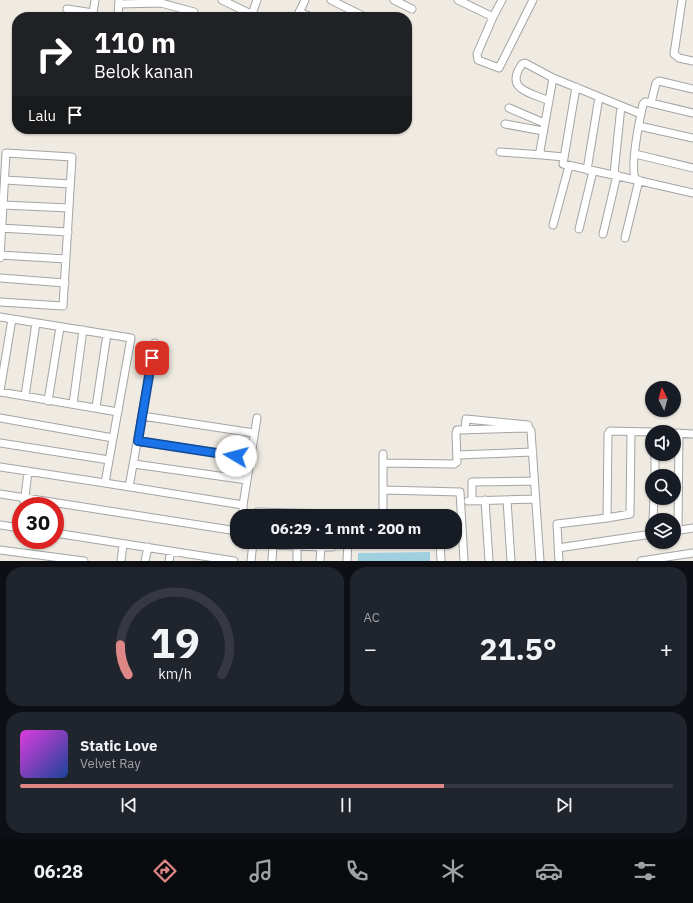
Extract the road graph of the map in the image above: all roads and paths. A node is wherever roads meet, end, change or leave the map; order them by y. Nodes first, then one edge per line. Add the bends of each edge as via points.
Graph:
1 (95, 0) edge
2 (149, 0) edge
3 (222, 0) edge
4 (258, 0) edge
5 (305, 0) edge
6 (331, 0) edge
7 (394, 0) edge
8 (458, 0) edge
9 (502, 0) edge
10 (533, 0) edge
11 (682, 0) edge
12 (162, 1) edge
13 (119, 2) edge
14 (67, 9) dead end
15 (412, 9) dead end
16 (86, 12) edge
17 (93, 12) edge
18 (118, 12) edge
19 (194, 12) dead end
20 (246, 12) edge
21 (255, 12) edge
22 (299, 12) edge
23 (355, 12) edge
24 (493, 17) junction
25 (693, 61) edge
26 (553, 78) junction
27 (576, 87) junction
28 (693, 89) edge
29 (599, 97) junction
30 (549, 101) junction
31 (652, 103) junction
32 (620, 106) junction
33 (509, 108) dead end
34 (693, 113) edge
35 (641, 114) junction
36 (544, 123) junction
37 (505, 124) dead end
38 (639, 126) junction
39 (543, 131) junction
40 (693, 138) edge
41 (500, 152) dead end
42 (635, 154) junction
43 (542, 155) junction
44 (564, 157) junction
45 (569, 166) junction
46 (693, 168) edge
47 (590, 170) junction
48 (616, 175) junction
49 (5, 180) junction
50 (638, 180) junction
51 (70, 184) junction
52 (693, 194) edge
53 (3, 205) junction
54 (69, 208) junction
55 (553, 225) dead end
56 (1, 228) edge
57 (579, 229) dead end
58 (68, 232) junction
59 (603, 234) dead end
60 (625, 238) dead end
61 (0, 255) edge
62 (0, 258) edge
63 (66, 259) junction
64 (0, 278) edge
65 (65, 283) junction
66 (0, 302) edge
67 (0, 317) edge
68 (12, 319) junction
69 (36, 322) junction
70 (60, 327) junction
71 (83, 330) junction
72 (107, 334) junction
73 (155, 343) dead end
74 (0, 392) edge
75 (25, 396) junction
76 (48, 401) junction
77 (73, 404) junction
78 (96, 407) junction
79 (118, 412) junction
80 (142, 416) junction
81 (0, 418) edge
82 (257, 418) dead end
83 (529, 428) junction
84 (465, 430) junction
85 (631, 432) junction
86 (645, 432) edge
87 (254, 433) junction
88 (681, 433) edge
89 (693, 434) edge
90 (113, 438) junction
91 (138, 441) junction
92 (0, 443) edge
93 (532, 452) junction
94 (383, 454) dead end
95 (456, 455) junction
96 (250, 458) junction
97 (109, 460) junction
98 (677, 461) edge
99 (134, 464) junction
100 (384, 464) junction
101 (0, 467) edge
102 (28, 471) junction
103 (247, 480) junction
104 (534, 481) junction
105 (105, 483) junction
106 (129, 487) junction
107 (384, 490) junction
108 (0, 494) edge
109 (25, 497) edge
110 (12, 498) edge
111 (536, 499) junction
112 (485, 500) junction
113 (507, 500) junction
114 (461, 501) junction
115 (472, 501) junction
116 (64, 508) edge
117 (233, 509) edge
118 (242, 509) edge
119 (383, 509) edge
120 (676, 513) edge
121 (607, 518) junction
122 (0, 525) edge
123 (12, 526) edge
124 (693, 528) edge
125 (681, 529) edge
126 (230, 531) edge
127 (64, 534) edge
128 (645, 535) edge
129 (123, 544) junction
130 (148, 547) junction
131 (558, 548) junction
132 (252, 549) edge
133 (273, 549) edge
134 (297, 549) edge
135 (321, 549) edge
136 (348, 549) edge
137 (440, 549) edge
138 (0, 550) edge
139 (171, 551) junction
140 (693, 553) edge
141 (195, 558) edge
142 (73, 560) edge
143 (219, 560) edge
144 (84, 561) edge
145 (121, 561) edge
146 (145, 561) edge
147 (169, 561) edge
148 (234, 561) edge
149 (251, 561) edge
150 (272, 561) edge
151 (297, 561) edge
152 (320, 561) edge
153 (347, 561) edge
154 (441, 561) edge
155 (464, 561) edge
156 (489, 561) edge
157 (511, 561) edge
158 (540, 561) edge
159 (559, 561) edge
160 (641, 561) edge

1 - 17 street
2 - 12 street
3 - 20 street
4 - 21 street
5 - 22 street
6 - 23 street
7 - 15 street
8 - 24 street
9 - 24 street
10 - 24 street via 499,68 478,60 477,54
11 - 25 street via 674,54 679,58
12 - 13 street
12 - 19 street
13 - 18 street
14 - 16 street
26 - 27 street
26 - 30 street
26 - 30 street via 525,63 519,69 515,80 520,88
27 - 29 street
27 - 44 street
28 - 31 street via 659,81 656,83
29 - 32 street
29 - 47 street
30 - 36 street
31 - 34 street
31 - 35 street via 645,102
32 - 35 street
32 - 48 street
33 - 36 street
35 - 38 street
36 - 39 street
37 - 39 street
38 - 40 street
38 - 42 street
39 - 43 street via 540,151
41 - 43 street
42 - 46 street
42 - 50 street via 634,176
43 - 44 street
44 - 45 street via 563,164
45 - 47 street
45 - 55 street
47 - 48 street
47 - 57 street
48 - 50 street
48 - 59 street
49 - 51 street
49 - 51 street via 6,153 14,153 72,157
49 - 53 street
50 - 52 street
50 - 60 street
51 - 54 street
53 - 54 street
53 - 56 street
54 - 58 street
56 - 58 street
56 - 61 street
58 - 63 street
61 - 62 street
61 - 63 street
63 - 65 street
64 - 65 street
65 - 66 street via 63,306
67 - 68 street
68 - 69 street
68 - 74 street
69 - 70 street
69 - 75 street
70 - 71 street
70 - 76 street
71 - 72 street
71 - 77 street
72 - 78 street
72 - 79 street via 131,338
73 - 80 street
74 - 75 street
75 - 76 street
76 - 77 street
77 - 78 street
78 - 79 street
79 - 90 street
80 - 87 street
80 - 91 street
81 - 90 street
82 - 87 street
83 - 84 street
83 - 84 street via 527,424 466,419
83 - 93 street
84 - 95 street via 457,430
85 - 86 street
85 - 121 street via 630,514
85 - 121 street via 610,431 606,437
87 - 96 street
88 - 89 street
90 - 97 street
91 - 96 street
91 - 99 street
92 - 97 street
93 - 95 street
93 - 104 street
94 - 100 street
95 - 100 street via 457,462 454,464
96 - 103 street
97 - 105 street
98 - 120 street
99 - 103 street
99 - 106 street
100 - 107 street
101 - 102 street
102 - 105 street
102 - 109 street
103 - 118 street
104 - 111 street
104 - 115 street via 472,482
105 - 106 street
106 - 117 street
107 - 114 street via 459,491
107 - 119 street
108 - 110 street
111 - 113 street
111 - 158 street
112 - 113 street
112 - 115 street
112 - 156 street
113 - 157 street
114 - 115 street
114 - 155 street
116 - 126 street
121 - 131 street via 557,524
122 - 123 street
124 - 125 street
127 - 129 street
128 - 131 street
129 - 130 street
129 - 145 street
130 - 139 street
130 - 146 street
131 - 159 street
132 - 149 street
133 - 150 street
134 - 151 street
135 - 152 street
136 - 153 street
137 - 154 street
138 - 142 street
139 - 141 street
139 - 147 street
140 - 160 street
141 - 143 street
142 - 144 street
143 - 148 street

